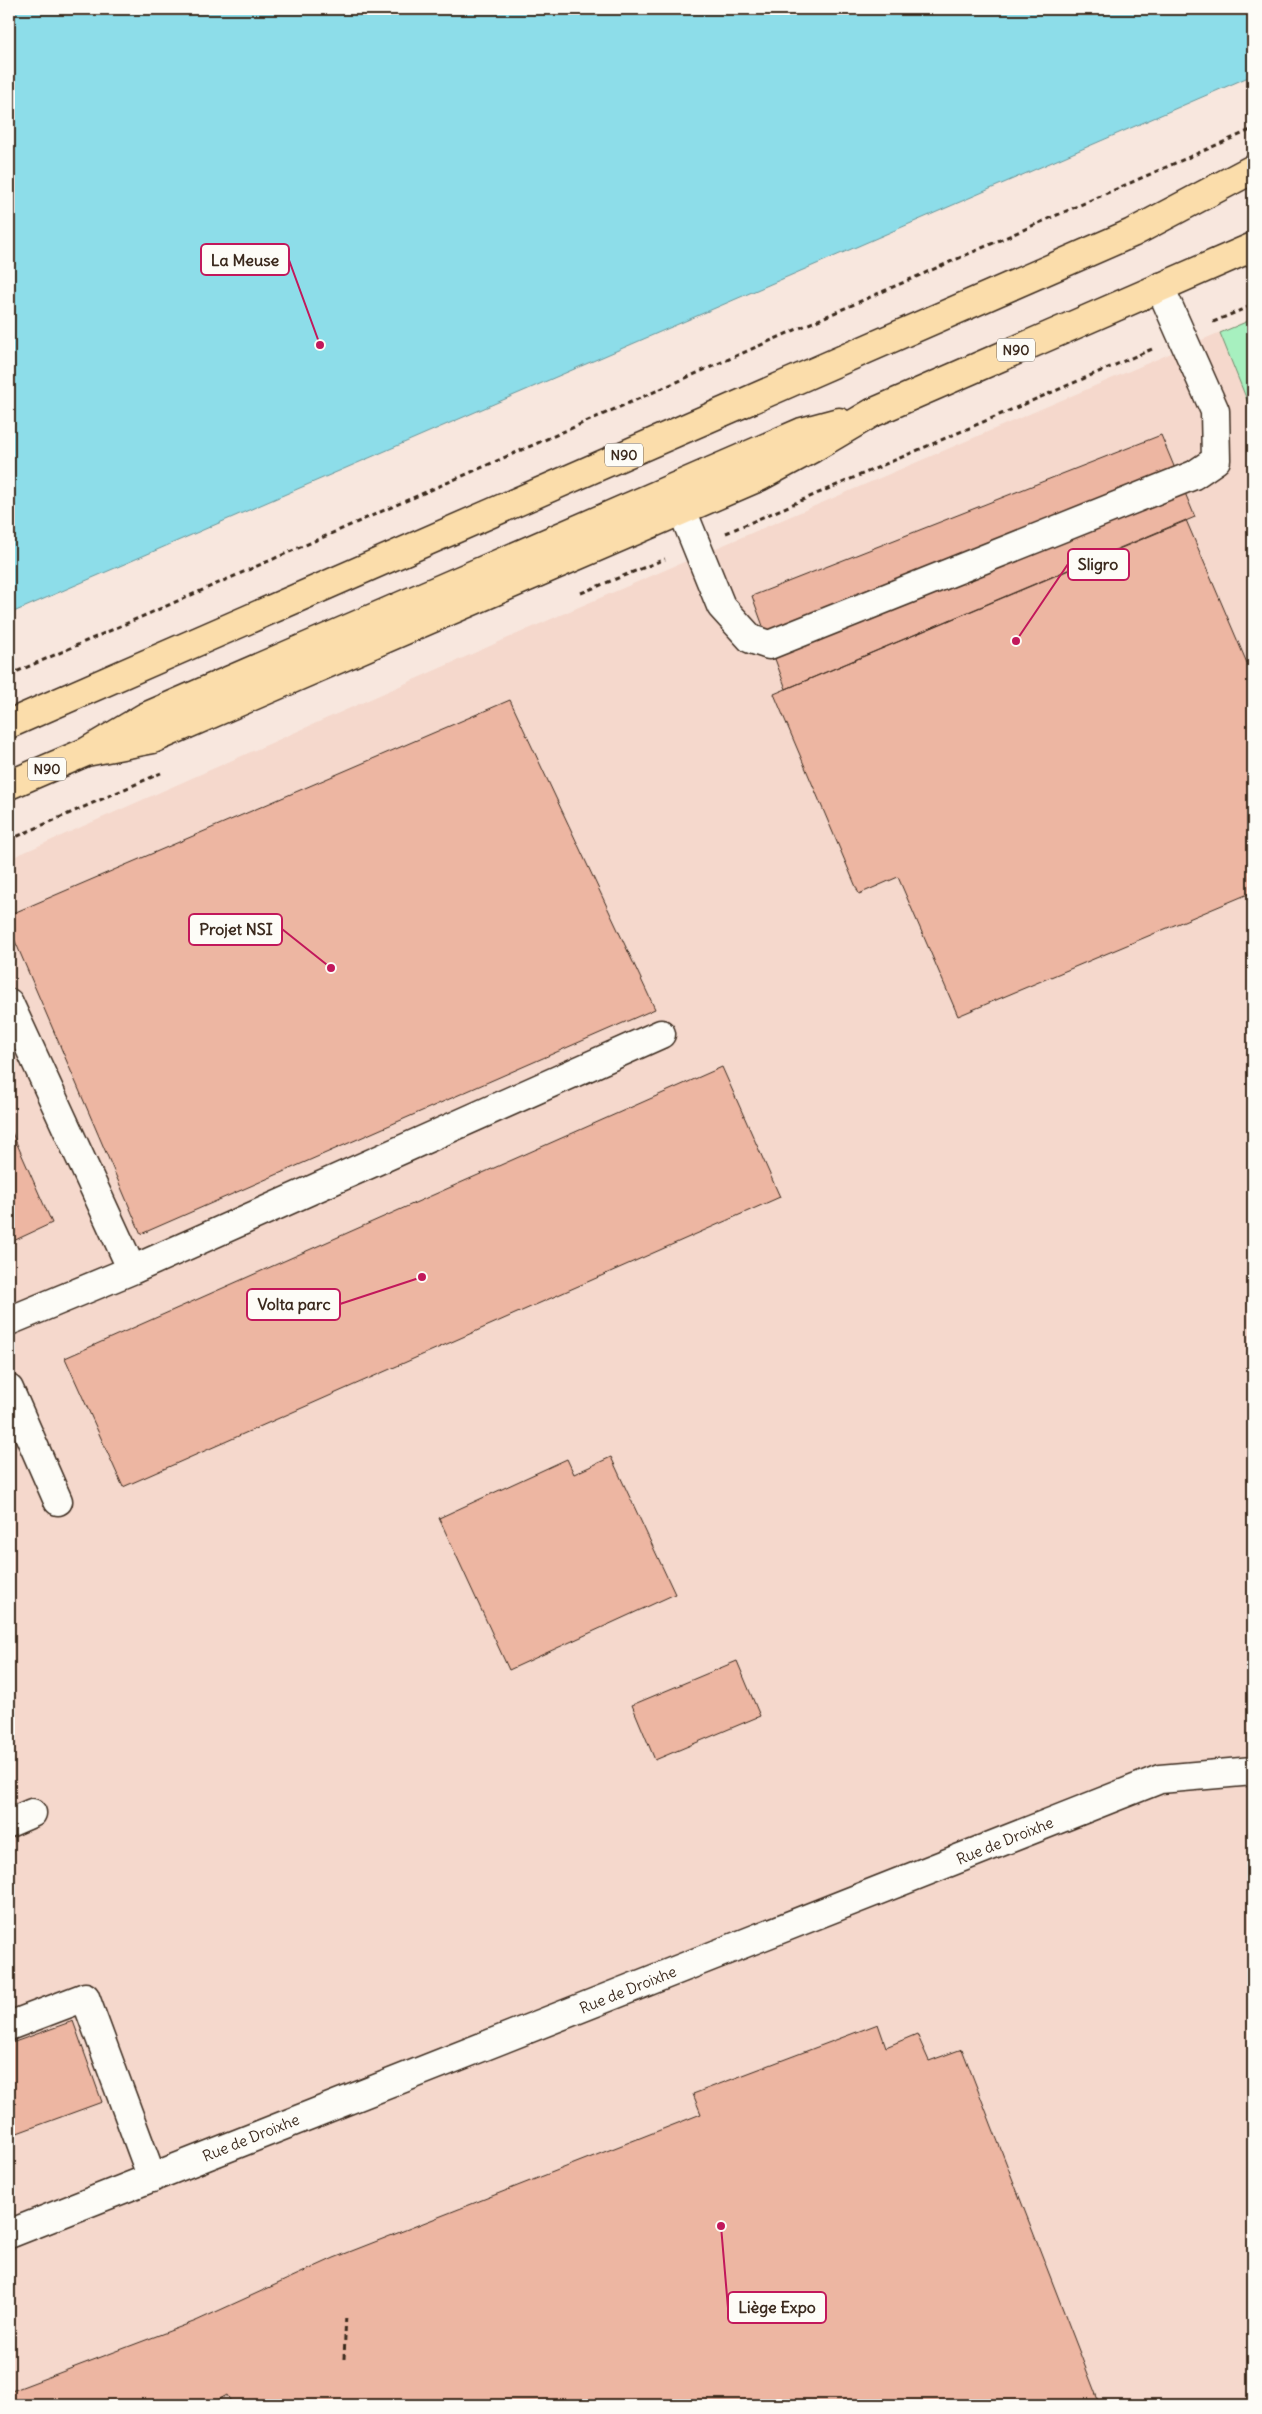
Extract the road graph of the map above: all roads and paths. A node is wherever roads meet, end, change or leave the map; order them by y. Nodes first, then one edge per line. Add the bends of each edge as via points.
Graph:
1 (1253, 130) edge
2 (1253, 169) edge
3 (1253, 247) edge
4 (1160, 287) junction
5 (1253, 305) edge
6 (1182, 336) junction
7 (872, 413) junction
8 (682, 510) junction
9 (696, 546) junction
10 (572, 596) dead end
11 (9, 675) edge
12 (9, 724) edge
13 (86, 752) junction
14 (166, 771) dead end
15 (9, 785) edge
16 (9, 840) edge
17 (9, 1003) edge
18 (660, 1034) dead end
19 (132, 1270) junction
20 (9, 1321) edge
21 (9, 1388) edge
22 (58, 1501) dead end
23 (1253, 1771) edge
24 (9, 2026) edge
25 (152, 2178) junction
26 (9, 2234) edge
27 (346, 2314) dead end
28 (344, 2360) dead end

1 - 11 path
2 - 12 main road, N90 via 1132,233
3 - 4 main road, N90
4 - 6 street
4 - 7 main road, N90
5 - 6 path
6 - 9 path
6 - 9 street via 1215,412 1216,460 1194,474 769,645 751,639 721,606
7 - 8 main road via 759,477
7 - 13 main road, N90 via 802,432 145,716
8 - 9 street
8 - 13 main road via 153,739
9 - 10 path
13 - 15 main road, N90
14 - 16 path
17 - 19 street
18 - 19 street
19 - 20 street
21 - 22 street
23 - 25 street, Rue de Droixhe via 1160,1779
24 - 25 street via 85,1997
25 - 26 street, Rue de Droixhe
27 - 28 path

